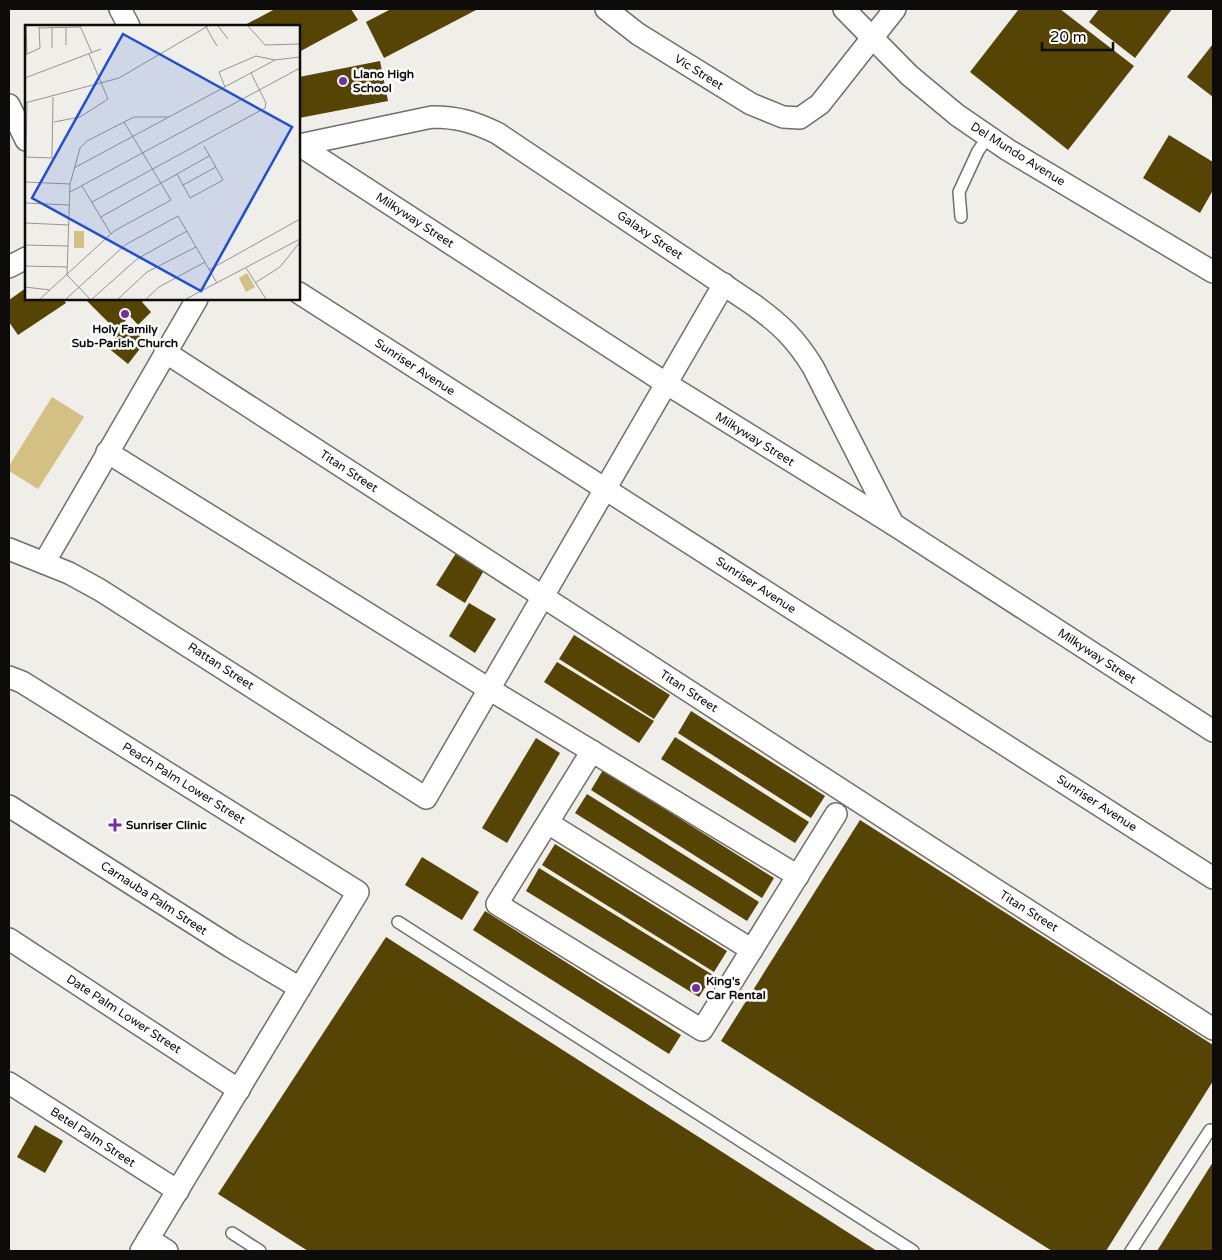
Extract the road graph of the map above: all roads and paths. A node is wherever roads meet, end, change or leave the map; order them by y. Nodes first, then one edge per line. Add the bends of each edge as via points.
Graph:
1 (120, 9) edge
2 (606, 9) edge
3 (844, 9) edge
4 (895, 9) edge
5 (128, 25) edge
6 (872, 38) junction
7 (9, 105) edge
8 (988, 137) junction
9 (25, 138) edge
10 (300, 145) edge
11 (300, 146) edge
12 (962, 217) dead end
13 (25, 259) edge
14 (9, 267) edge
15 (1213, 272) edge
16 (724, 284) junction
17 (300, 293) edge
18 (196, 300) edge
19 (165, 352) junction
20 (667, 384) junction
21 (107, 452) junction
22 (606, 488) junction
23 (893, 524) junction
24 (9, 549) edge
25 (44, 563) junction
26 (543, 597) junction
27 (9, 677) edge
28 (489, 689) junction
29 (1213, 731) edge
30 (592, 751) junction
31 (9, 806) edge
32 (836, 814) dead end
33 (548, 823) junction
34 (798, 876) junction
35 (1213, 878) edge
36 (398, 922) dead end
37 (9, 939) edge
38 (752, 950) junction
39 (300, 988) junction
40 (1213, 1029) edge
41 (9, 1083) edge
42 (239, 1090) junction
43 (1210, 1130) dead end
44 (178, 1191) junction
45 (232, 1233) dead end
46 (144, 1245) edge
47 (167, 1251) edge
48 (260, 1251) edge
49 (913, 1251) edge
50 (1131, 1251) edge

1 - 5 street
2 - 6 street, Vic Street via 638,34 751,104 783,117 800,118 820,104
3 - 6 street, Del Mundo Avenue
4 - 6 street
6 - 8 street, Del Mundo Avenue via 936,99
7 - 9 street
8 - 12 lane via 959,192
8 - 15 street, Del Mundo Avenue
10 - 16 street, Galaxy Street via 432,116 478,124 497,133
11 - 20 street, Milkyway Street
13 - 14 street
16 - 20 street
16 - 23 street, Galaxy Street via 781,326 800,346
17 - 22 street, Sunriser Avenue
18 - 19 street
19 - 21 street
19 - 26 street, Titan Street
20 - 22 street
20 - 23 street, Milkyway Street
21 - 25 street
21 - 28 street
22 - 26 street
22 - 35 street, Sunriser Avenue
23 - 29 street, Milkyway Street
24 - 25 street, Rattan Street
25 - 28 street, Rattan Street via 100,590 426,798
26 - 28 street
26 - 40 street, Titan Street
27 - 39 street, Peach Palm Lower Street via 22,682 358,892
28 - 30 street
30 - 33 street
30 - 34 street
31 - 39 street, Carnauba Palm Street
32 - 34 street
33 - 38 street
33 - 38 street via 497,904 702,1030
34 - 38 street
36 - 49 lane
37 - 42 street, Date Palm Lower Street
39 - 42 street
41 - 44 street, Betel Palm Street
42 - 44 street
43 - 50 lane
44 - 46 street
45 - 48 lane
46 - 47 street

